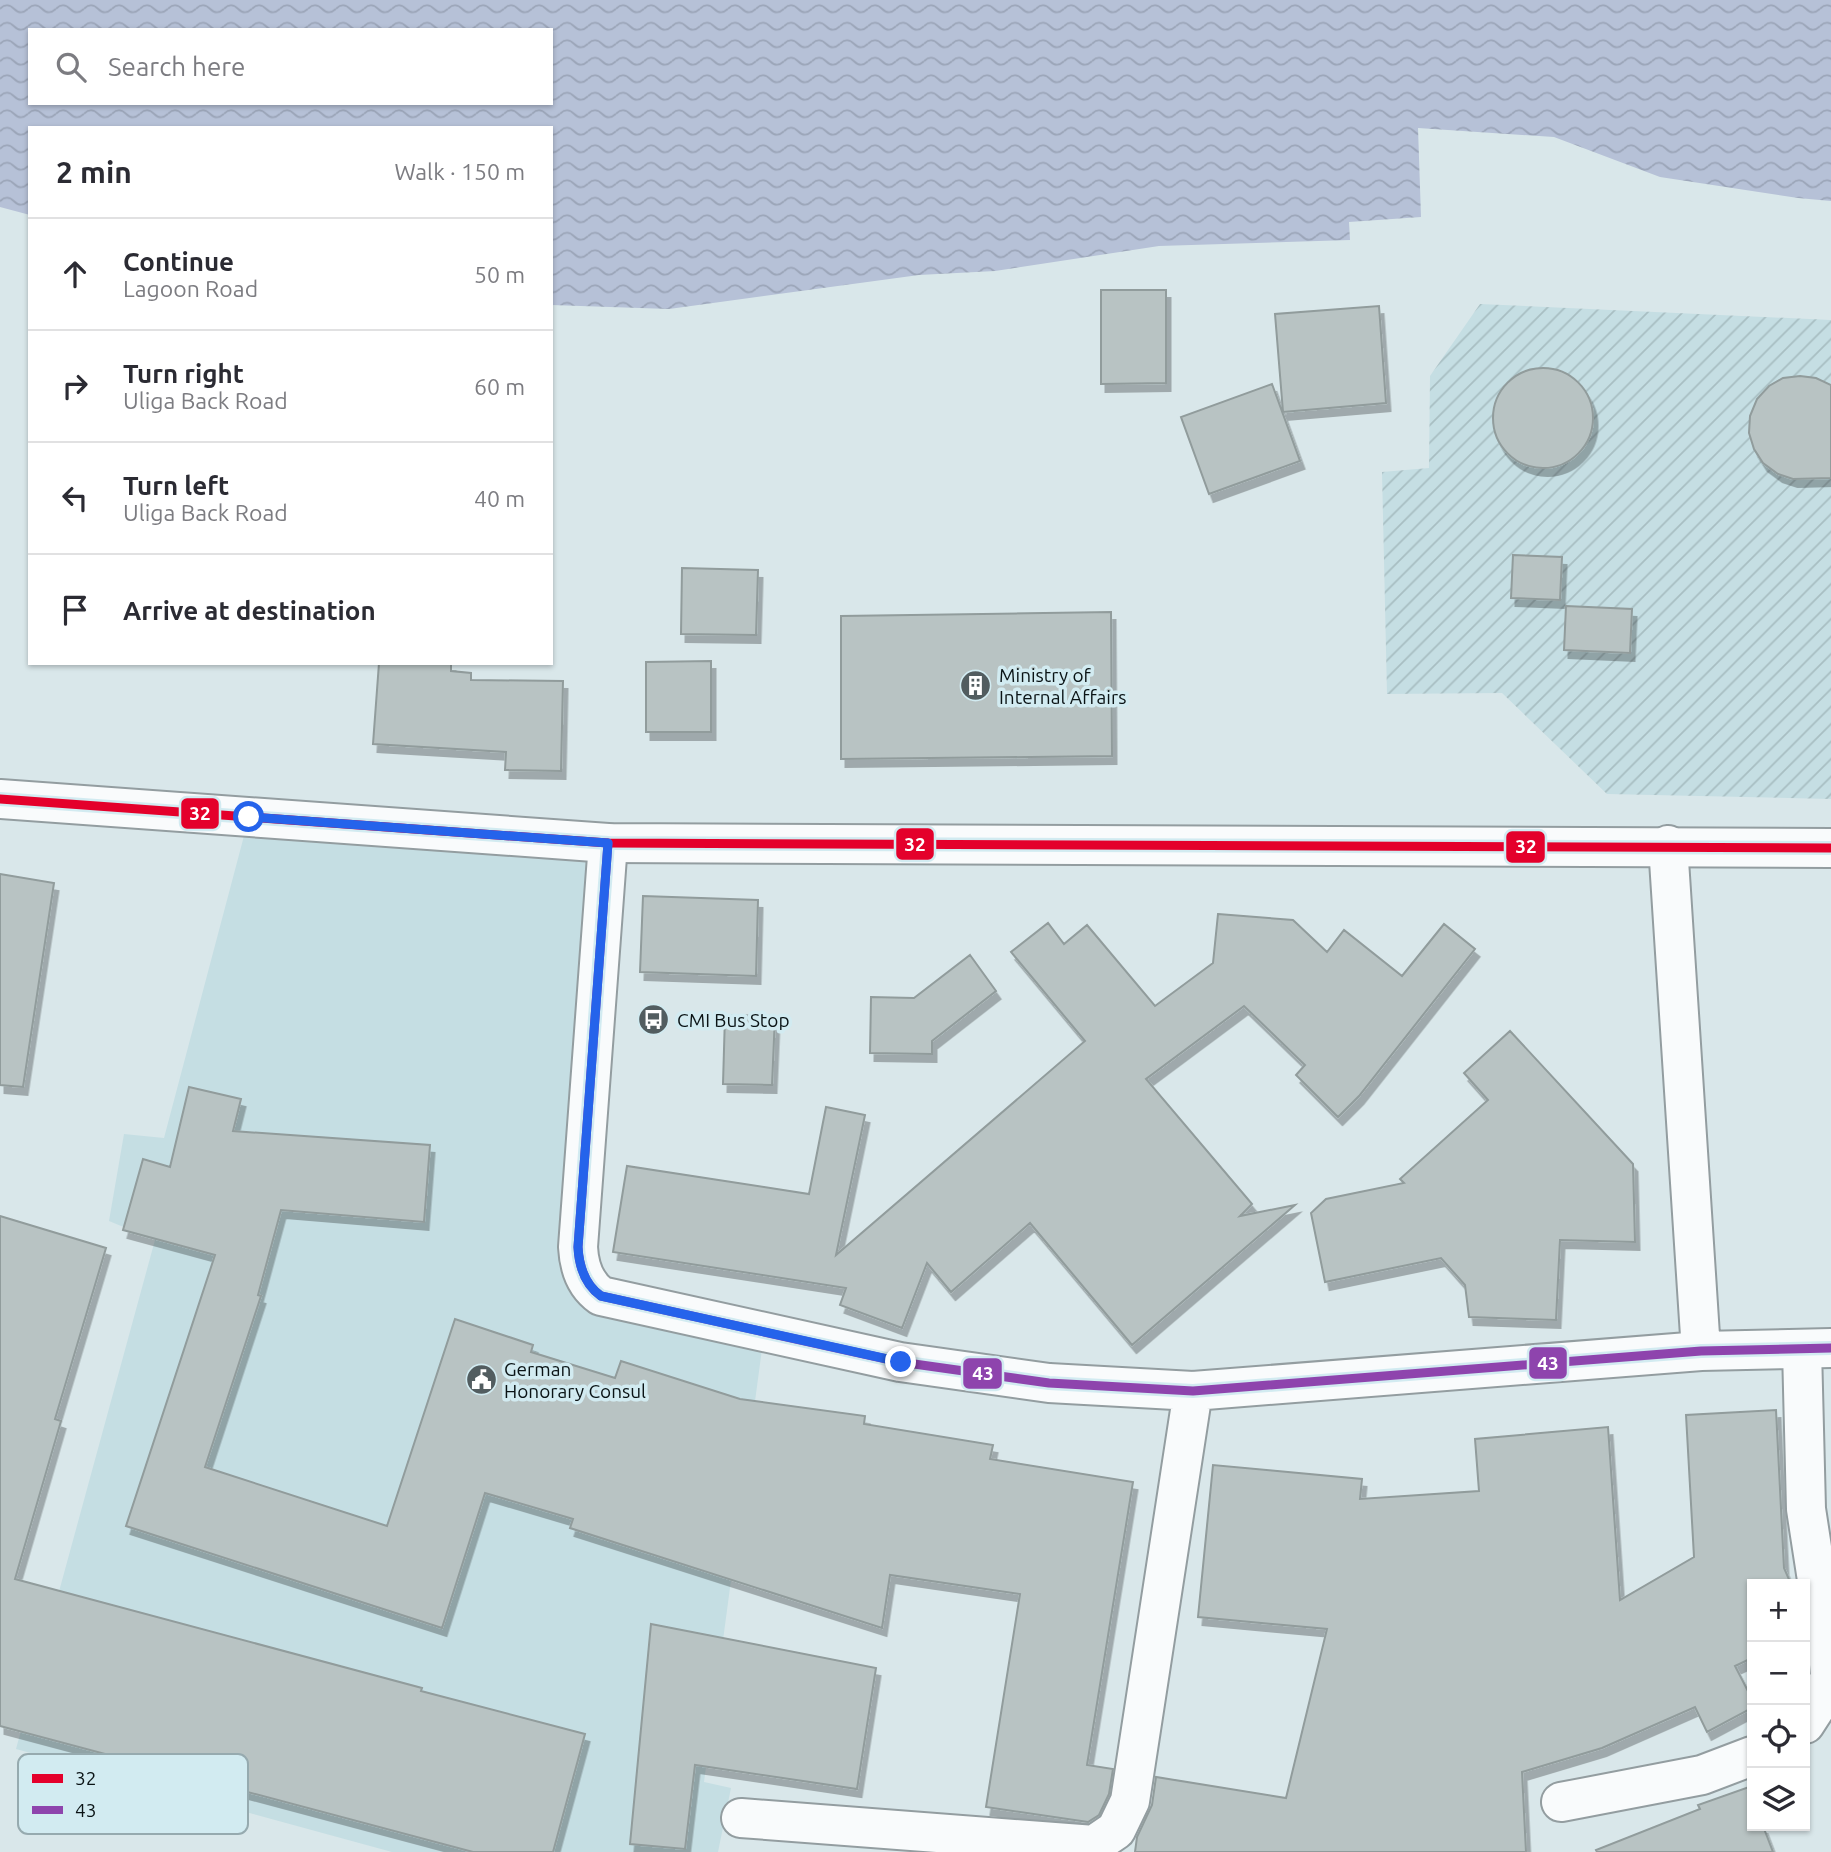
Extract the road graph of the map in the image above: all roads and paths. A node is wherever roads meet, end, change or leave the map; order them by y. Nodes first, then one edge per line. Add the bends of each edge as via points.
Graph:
1 (0, 799) edge
2 (608, 843) junction
3 (1668, 845) junction
4 (1831, 848) edge
5 (1816, 1348) edge
6 (1701, 1351) junction
7 (1193, 1391) junction
8 (1810, 1716) edge
9 (1747, 1758) edge
10 (1560, 1802) dead end
11 (741, 1818) dead end

1 - 2 street
2 - 3 street
2 - 7 street via 578,1247 583,1274 592,1290 601,1296 901,1362 1049,1383
3 - 4 street
3 - 6 street
5 - 6 street
5 - 8 street via 1806,1509 1830,1677
6 - 7 street
7 - 11 street via 1130,1801 1116,1830 1094,1844
9 - 10 street via 1702,1775

